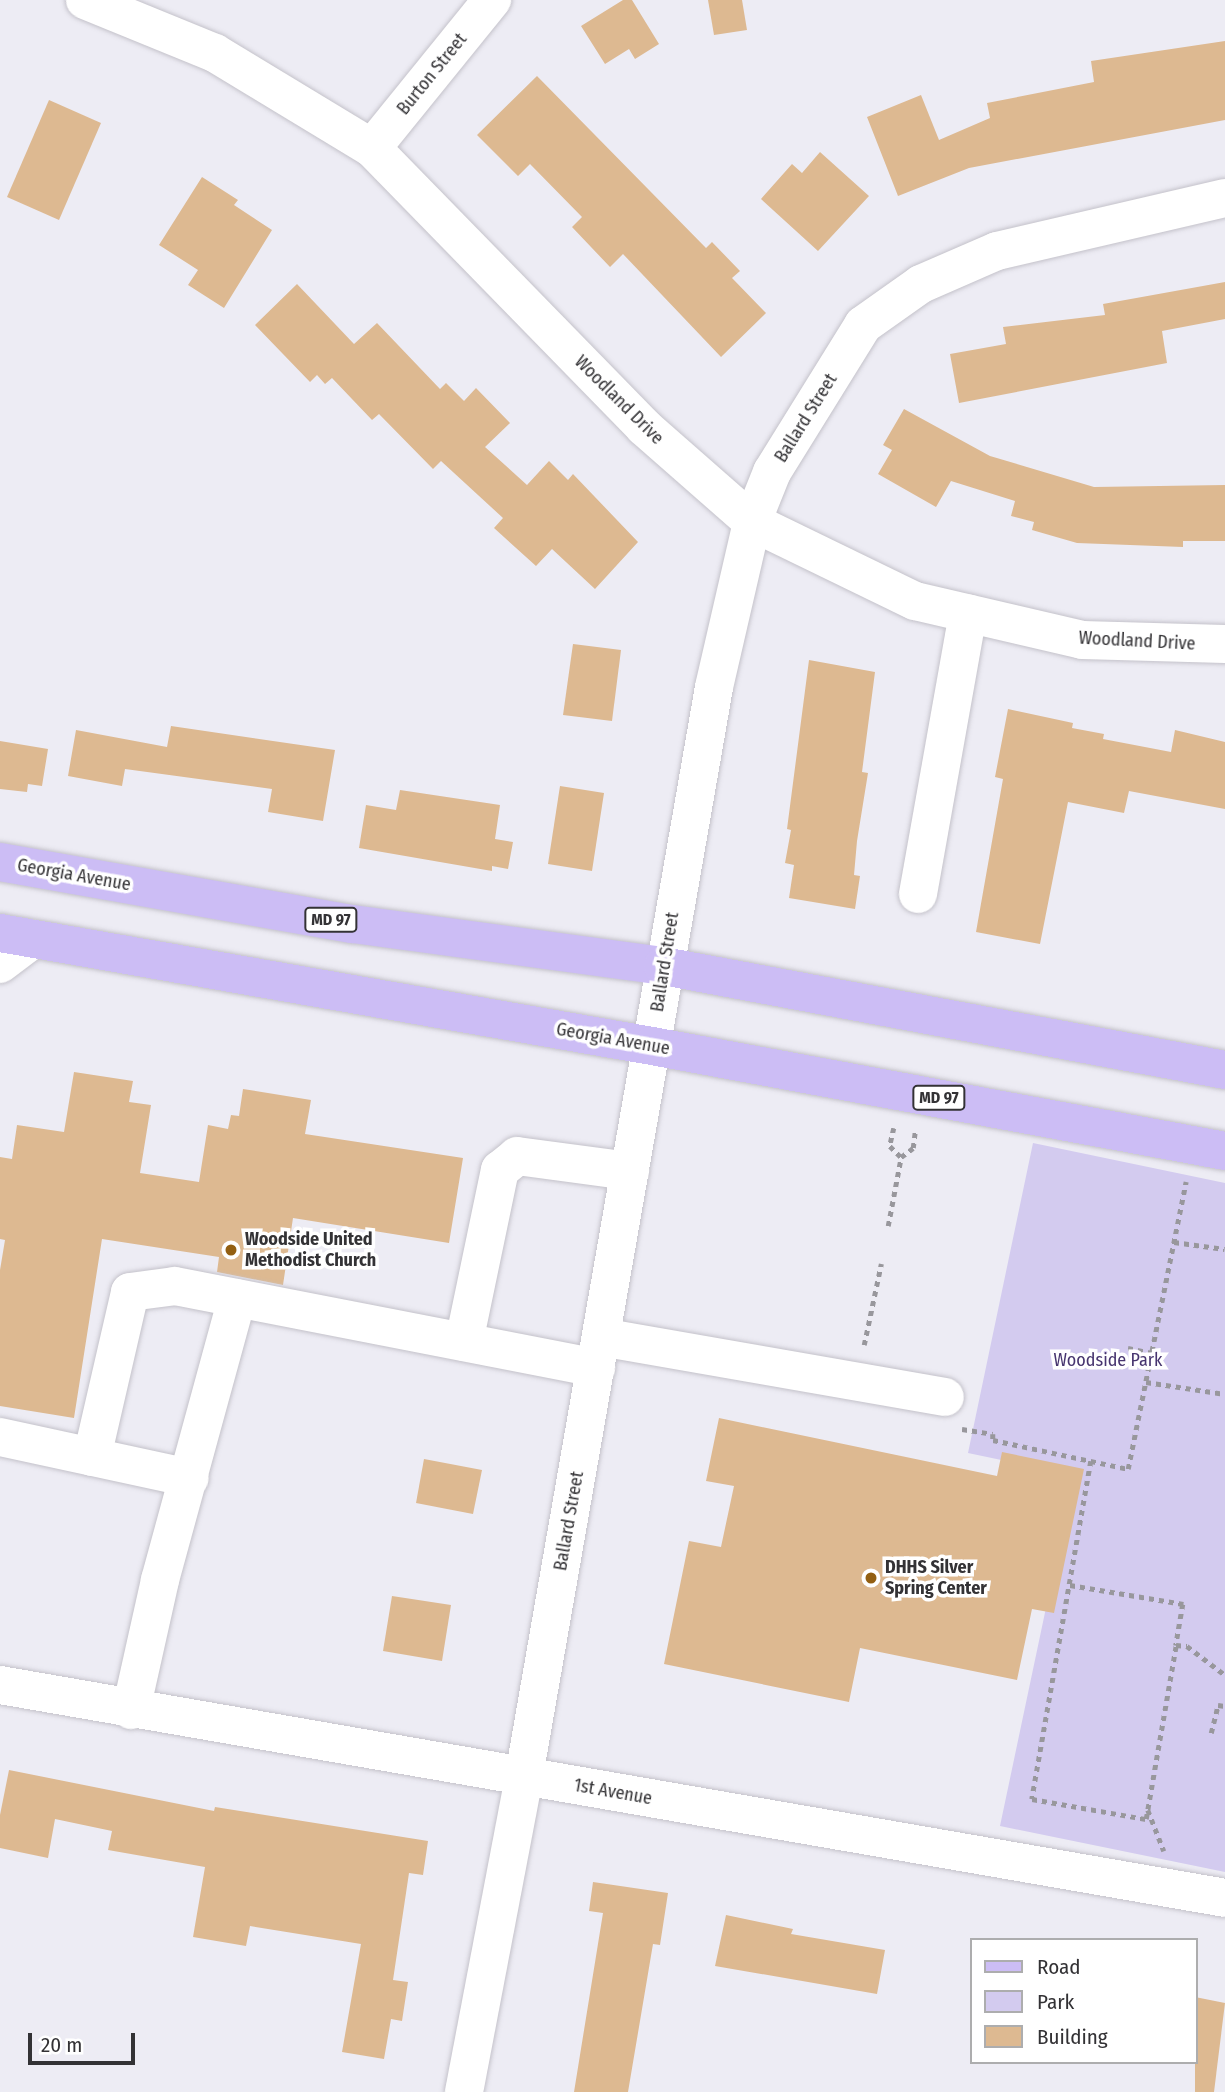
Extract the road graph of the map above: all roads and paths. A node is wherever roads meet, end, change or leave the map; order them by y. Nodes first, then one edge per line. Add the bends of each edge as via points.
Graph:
1 (85, 0) edge
2 (492, 0) edge
3 (372, 148) junction
4 (1225, 198) edge
5 (752, 522) junction
6 (968, 613) junction
7 (1225, 644) edge
8 (0, 862) edge
9 (918, 894) dead end
10 (16, 936) edge
11 (0, 964) edge
12 (663, 966) junction
13 (652, 1046) junction
14 (1225, 1070) edge
15 (895, 1126) dead end
16 (916, 1130) dead end
17 (1225, 1151) edge
18 (901, 1157) junction
19 (631, 1171) junction
20 (1186, 1182) dead end
21 (888, 1226) dead end
22 (1174, 1242) junction
23 (1225, 1249) edge
24 (881, 1264) dead end
25 (237, 1298) junction
26 (464, 1342) junction
27 (1128, 1348) dead end
28 (599, 1352) junction
29 (1151, 1353) junction
30 (862, 1360) dead end
31 (1146, 1382) junction
32 (1225, 1394) edge
33 (946, 1396) dead end
34 (0, 1437) edge
35 (92, 1457) junction
36 (1091, 1461) dead end
37 (1107, 1465) dead end
38 (190, 1478) junction
39 (1070, 1585) junction
40 (1177, 1644) junction
41 (1225, 1675) edge
42 (0, 1685) edge
43 (1225, 1706) edge
44 (131, 1710) junction
45 (1211, 1734) dead end
46 (524, 1776) junction
47 (1148, 1809) junction
48 (1164, 1853) dead end
49 (1225, 1898) edge
50 (464, 2092) edge

1 - 3 street, Woodland Drive via 215,53
2 - 3 street, Burton Street
3 - 5 street, Woodland Drive via 644,427
4 - 5 street, Ballard Street via 997,251 921,284 863,326 772,472
5 - 6 street, Woodland Drive via 915,601
5 - 12 street, Ballard Street via 714,687
6 - 7 street, Woodland Drive via 1082,640
6 - 9 street
8 - 12 main road, Georgia Avenue / MD 97 via 353,924
10 - 11 street
10 - 13 main road, Georgia Avenue / MD 97
12 - 13 street, Ballard Street
12 - 14 main road, Georgia Avenue / MD 97
13 - 17 main road, Georgia Avenue / MD 97
13 - 19 street, Ballard Street
15 - 18 path via 890,1146
16 - 18 path via 913,1148
18 - 21 path
19 - 26 street via 517,1156 500,1170
19 - 28 street, Ballard Street
20 - 22 path
22 - 23 path
22 - 29 path
24 - 30 path
25 - 26 street
25 - 35 street via 175,1286 130,1292
25 - 38 street
26 - 28 street
27 - 29 path
28 - 33 street
28 - 46 street, Ballard Street
29 - 31 path
31 - 32 path
31 - 37 path via 1128,1469
34 - 35 street
35 - 38 street
36 - 39 path
38 - 44 street via 160,1580
39 - 40 path via 1183,1604
39 - 47 path via 1032,1799 1146,1819
40 - 41 path via 1187,1646
40 - 47 path
42 - 44 street, 1st Avenue
43 - 45 path via 1218,1705
44 - 46 street, 1st Avenue
46 - 49 street, 1st Avenue
46 - 50 street, Ballard Street
47 - 48 path

